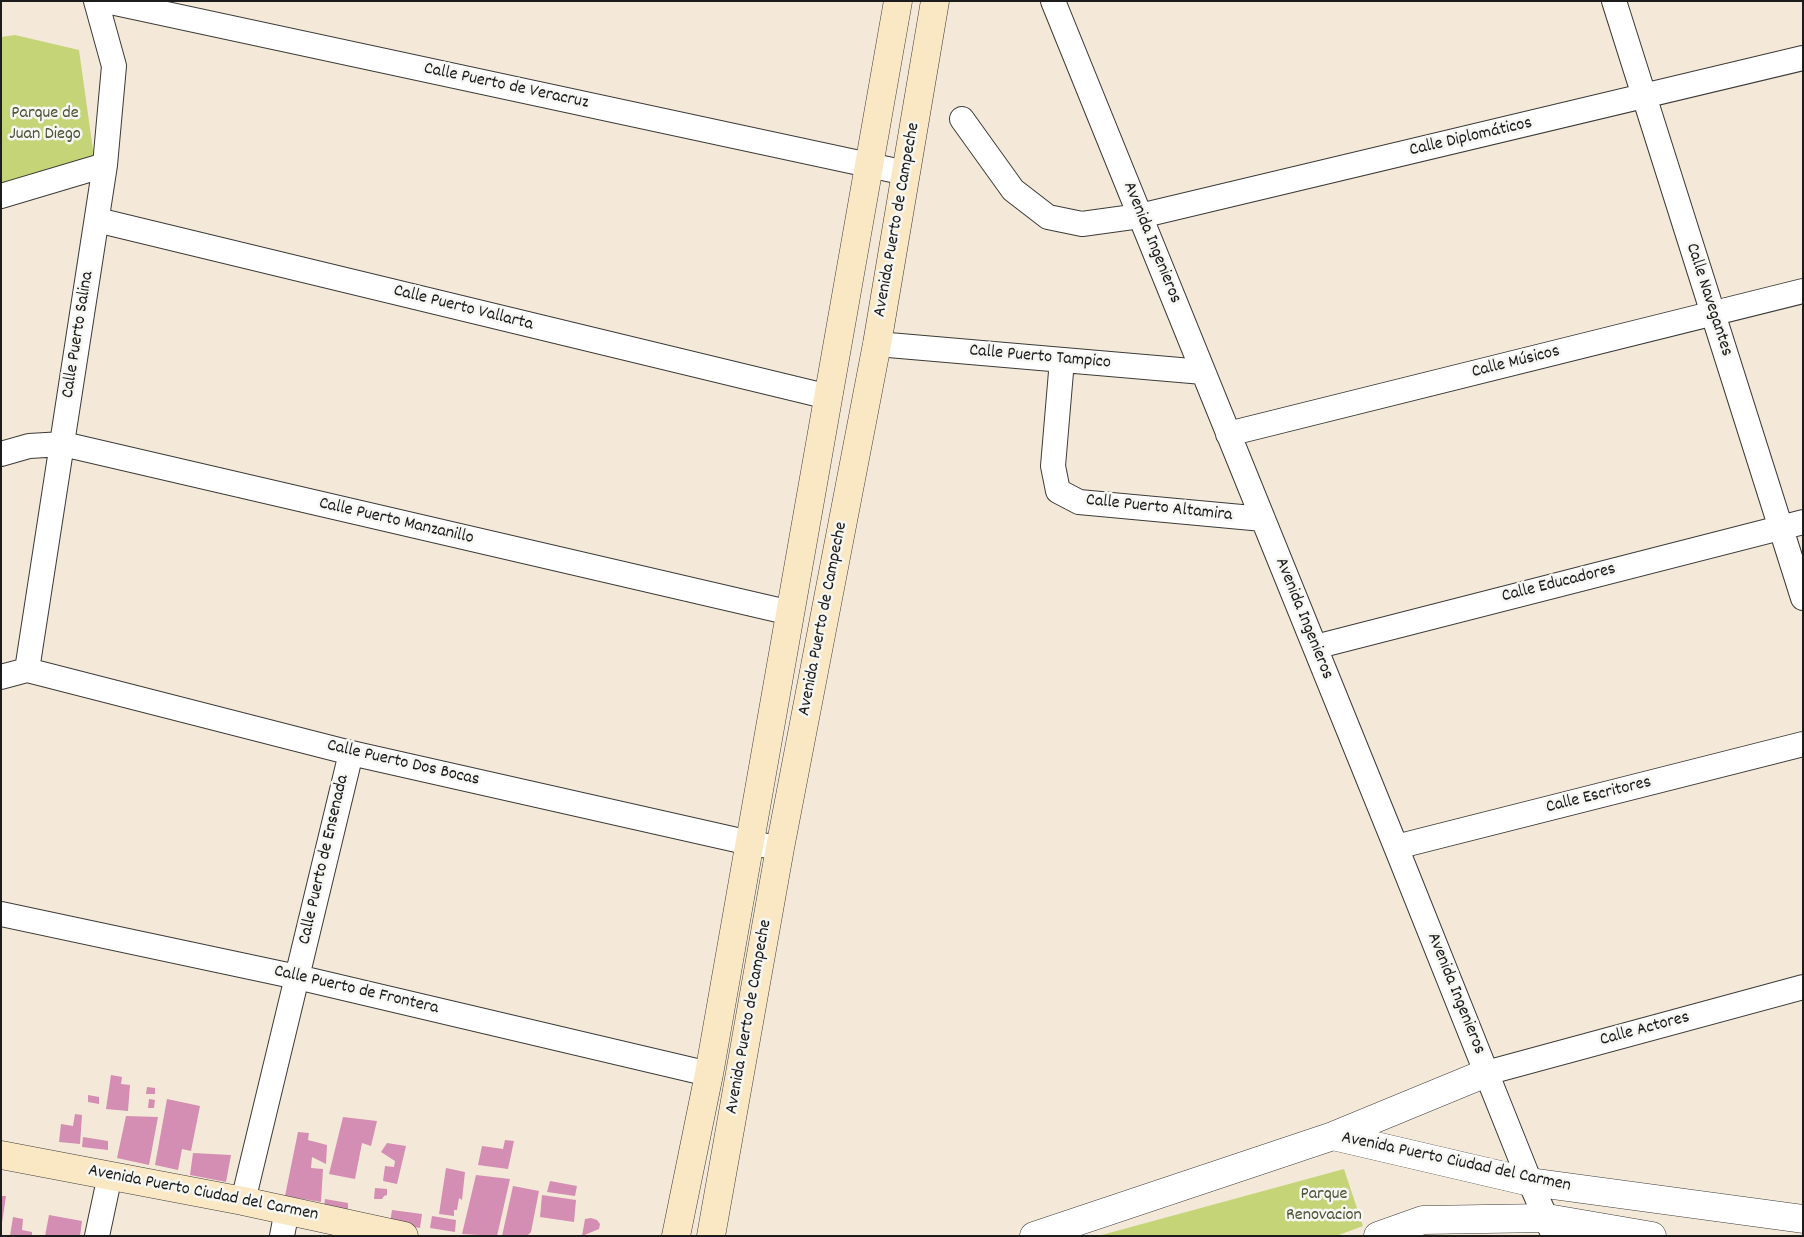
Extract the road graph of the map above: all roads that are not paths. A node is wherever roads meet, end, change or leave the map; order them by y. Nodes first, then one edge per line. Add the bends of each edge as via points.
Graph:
1 (96, 1) edge
2 (106, 1) edge
3 (898, 1) edge
4 (935, 1) edge
5 (1614, 1) edge
6 (1059, 3) edge
7 (1803, 58) edge
8 (1644, 97) junction
9 (962, 120) dead end
10 (105, 165) junction
11 (869, 165) junction
12 (906, 173) junction
13 (1, 196) edge
14 (1140, 216) junction
15 (97, 220) junction
16 (1803, 291) edge
17 (1712, 314) junction
18 (877, 344) junction
19 (1062, 360) junction
20 (1203, 372) junction
21 (829, 397) junction
22 (1228, 434) junction
23 (62, 444) junction
24 (1, 454) edge
25 (1263, 519) junction
26 (1792, 525) edge
27 (1803, 598) edge
28 (791, 613) junction
29 (1315, 647) junction
30 (27, 670) junction
31 (1, 677) edge
32 (1803, 744) edge
33 (351, 753) junction
34 (750, 843) junction
35 (1396, 847) junction
36 (780, 848) junction
37 (1, 914) edge
38 (297, 977) junction
39 (1803, 987) edge
40 (1486, 1073) junction
41 (709, 1074) junction
42 (1333, 1136) junction
43 (1, 1155) edge
44 (110, 1175) junction
45 (1530, 1182) junction
46 (243, 1200) junction
47 (1803, 1219) edge
48 (284, 1223) edge
49 (1550, 1227) edge
50 (97, 1236) edge
51 (404, 1236) edge
52 (676, 1236) edge
53 (711, 1236) edge
54 (1034, 1236) edge
55 (1378, 1236) edge
56 (1652, 1236) edge

1 - 10 street, Calle Puerto Salina via 114,66
2 - 11 street, Calle Puerto de Veracruz
3 - 11 main road, Avenida Puerto de Campeche
4 - 12 main road, Avenida Puerto de Campeche
5 - 8 street, Calle Navegantes
6 - 14 street, Avenida Ingenieros
7 - 8 street, Calle Diplomáticos
8 - 14 street, Calle Diplomáticos
8 - 17 street, Calle Navegantes
9 - 14 street, Calle Diplomáticos via 1013,190 1048,217 1082,224
10 - 13 street
10 - 15 street, Calle Puerto Salina
11 - 12 street, Calle Puerto de Veracruz
11 - 21 main road, Avenida Puerto de Campeche
12 - 18 main road, Avenida Puerto de Campeche
14 - 20 street, Avenida Ingenieros
15 - 21 street, Calle Puerto Vallarta
15 - 23 street, Calle Puerto Salina
16 - 17 street, Calle Músicos
17 - 22 street, Calle Músicos
17 - 26 street, Calle Navegantes
18 - 19 street, Calle Puerto Tampico
18 - 36 main road, Avenida Puerto de Campeche
19 - 20 street, Calle Puerto Tampico
19 - 25 street, Calle Puerto Altamira via 1053,466 1058,491 1079,502
20 - 22 street, Avenida Ingenieros
21 - 28 main road, Avenida Puerto de Campeche
22 - 25 street, Avenida Ingenieros
23 - 24 street, Calle Puerto Manzanillo via 29,446
23 - 28 street, Calle Puerto Manzanillo
23 - 30 street, Calle Puerto Salina
25 - 29 street, Avenida Ingenieros
26 - 27 street, Calle Navegantes
26 - 29 street, Calle Educadores
28 - 34 main road, Avenida Puerto de Campeche
29 - 35 street, Avenida Ingenieros
30 - 31 street
30 - 33 street, Calle Puerto Dos Bocas
32 - 35 street, Calle Escritores
33 - 34 street, Calle Puerto Dos Bocas
33 - 38 street, Calle Puerto de Ensenada
34 - 36 street, Calle Puerto Dos Bocas
34 - 41 main road, Avenida Puerto de Campeche
35 - 40 street, Avenida Ingenieros
36 - 53 main road, Avenida Puerto de Campeche
37 - 38 street, Calle Puerto de Frontera
38 - 41 street, Calle Puerto de Frontera
38 - 46 street, Calle Puerto de Ensenada
39 - 40 street, Calle Actores
40 - 42 street
40 - 45 street, Avenida Ingenieros
41 - 52 main road, Avenida Puerto de Campeche
42 - 45 street, Avenida Puerto Ciudad del Carmen
42 - 54 street, Avenida Puerto Ciudad del Carmen
43 - 44 main road, Avenida Puerto Ciudad del Carmen
44 - 46 main road, Avenida Puerto Ciudad del Carmen
44 - 50 street
45 - 47 street, Avenida Puerto Ciudad del Carmen
45 - 49 street, Avenida Ingenieros
46 - 48 main road, Avenida Puerto Ciudad del Carmen
48 - 51 main road, Avenida Puerto Ciudad del Carmen
49 - 55 street, Avenida Puerto Ciudad del Carmen via 1423,1220
49 - 56 street, Avenida Puerto Ciudad del Carmen

